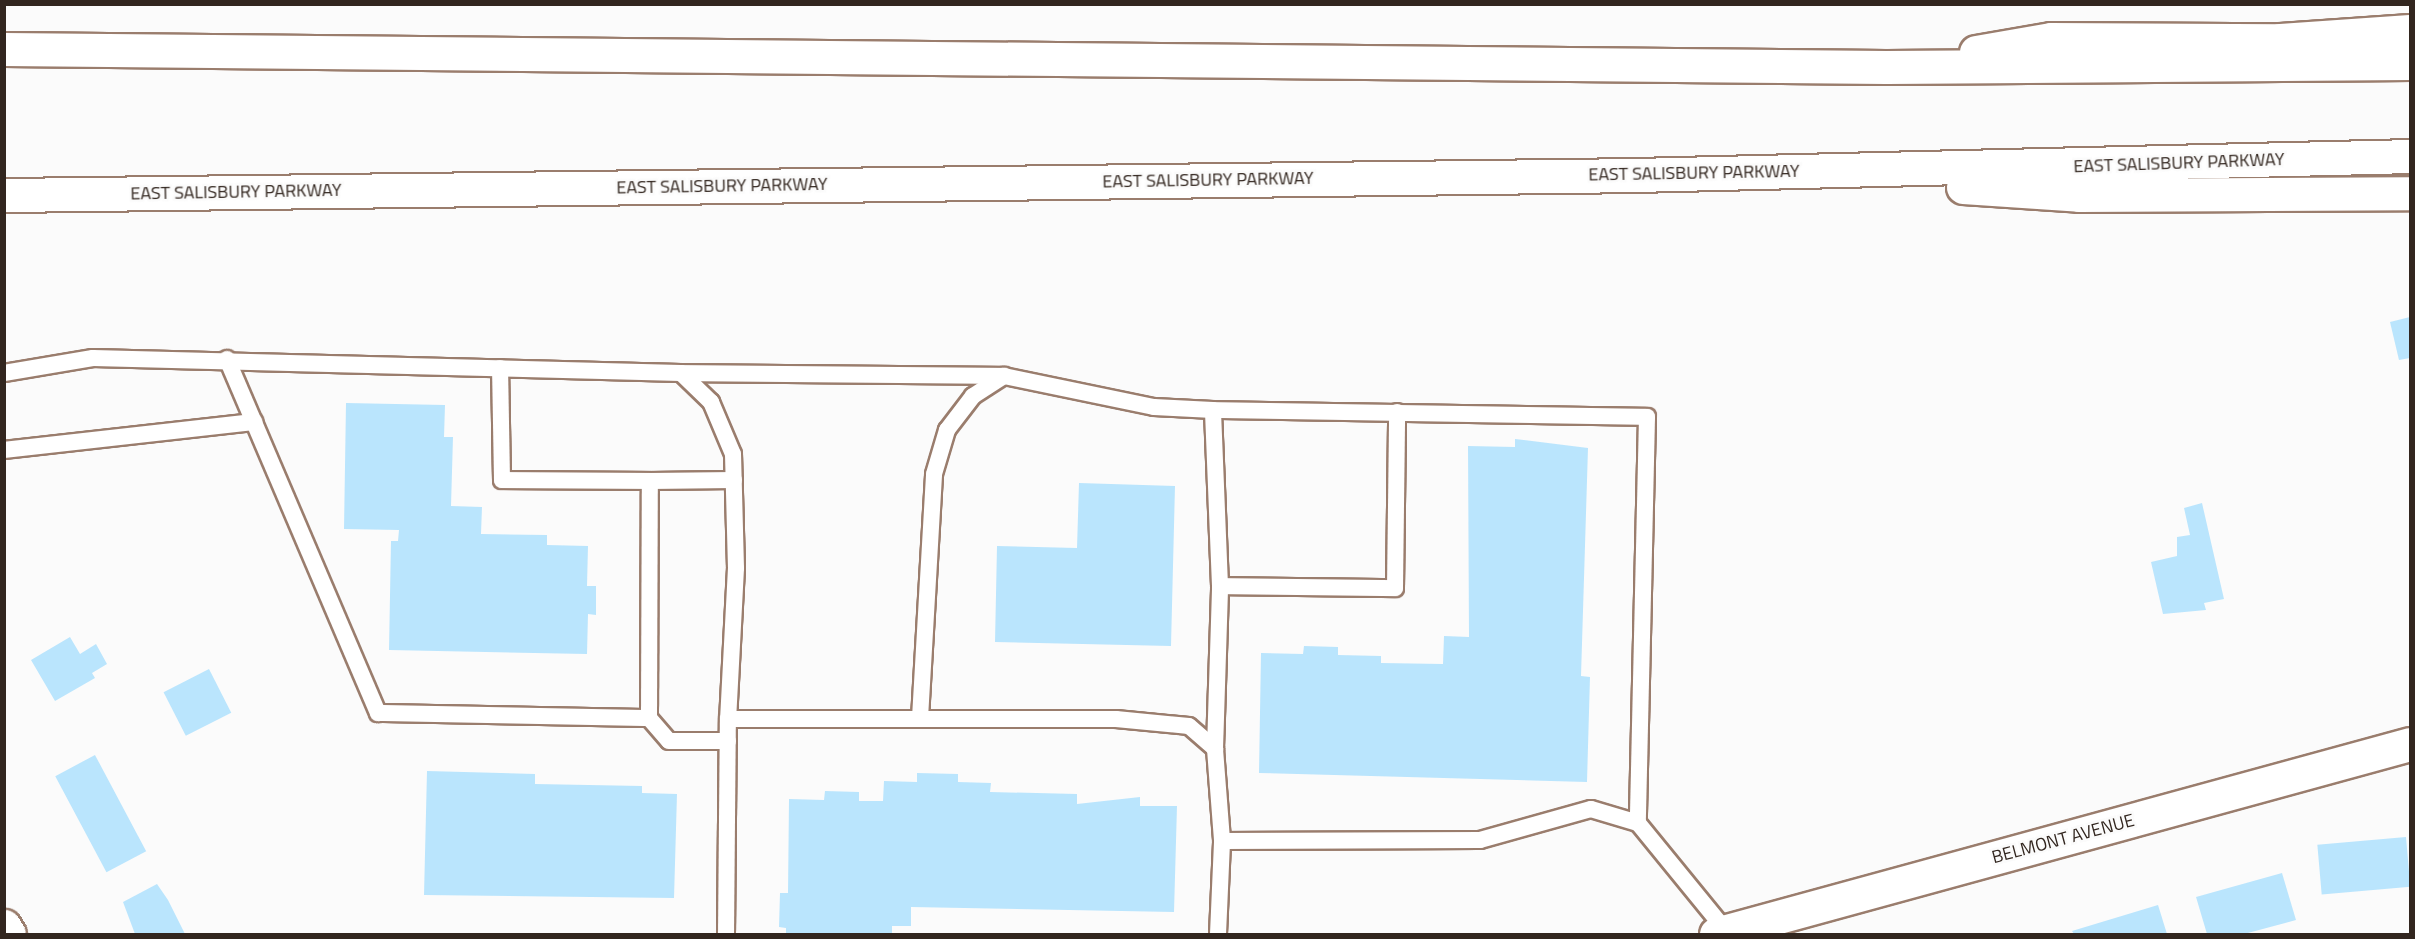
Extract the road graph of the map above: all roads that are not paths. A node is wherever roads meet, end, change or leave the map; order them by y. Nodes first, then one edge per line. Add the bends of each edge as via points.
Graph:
1 (2410, 32) edge
2 (4, 49) edge
3 (2410, 63) edge
4 (1886, 67) junction
5 (2410, 156) edge
6 (1760, 172) junction
7 (2410, 193) edge
8 (4, 195) edge
9 (227, 359) junction
10 (500, 368) junction
11 (4, 373) edge
12 (681, 373) junction
13 (1004, 375) junction
14 (1214, 410) junction
15 (1397, 412) junction
16 (254, 422) junction
17 (4, 450) edge
18 (734, 480) junction
19 (650, 481) junction
20 (1220, 586) junction
21 (649, 718) junction
22 (920, 718) junction
23 (728, 719) junction
24 (728, 741) junction
25 (2410, 744) edge
26 (1215, 749) junction
27 (1638, 823) junction
28 (1222, 841) junction
29 (4, 926) edge
30 (1722, 933) edge
31 (9, 934) edge
32 (726, 934) edge
33 (1218, 934) edge

1 - 4 main road via 2280,40 2051,39
2 - 4 main road
3 - 4 main road
5 - 6 main road, EAST SALISBURY PARKWAY
6 - 7 main road via 2079,195
6 - 8 main road, EAST SALISBURY PARKWAY
9 - 10 lane
9 - 11 lane via 93,358
9 - 16 lane
10 - 12 lane
10 - 19 lane via 502,480
12 - 13 lane
12 - 18 lane via 711,402 733,454
13 - 14 lane via 1154,407
13 - 22 lane via 973,396 947,430 934,474
14 - 15 lane
14 - 20 lane
15 - 20 lane via 1395,588
15 - 27 lane via 1647,417
16 - 17 lane
16 - 21 lane via 378,713
18 - 19 lane
18 - 23 lane via 736,568
19 - 21 lane
20 - 26 lane
21 - 24 lane via 669,741
22 - 23 lane
22 - 26 lane via 1116,718 1189,726
23 - 24 lane
24 - 32 lane
25 - 30 main road, BELMONT AVENUE
26 - 28 lane
27 - 28 lane via 1591,809 1480,840
27 - 30 lane
28 - 33 lane
29 - 31 main road

